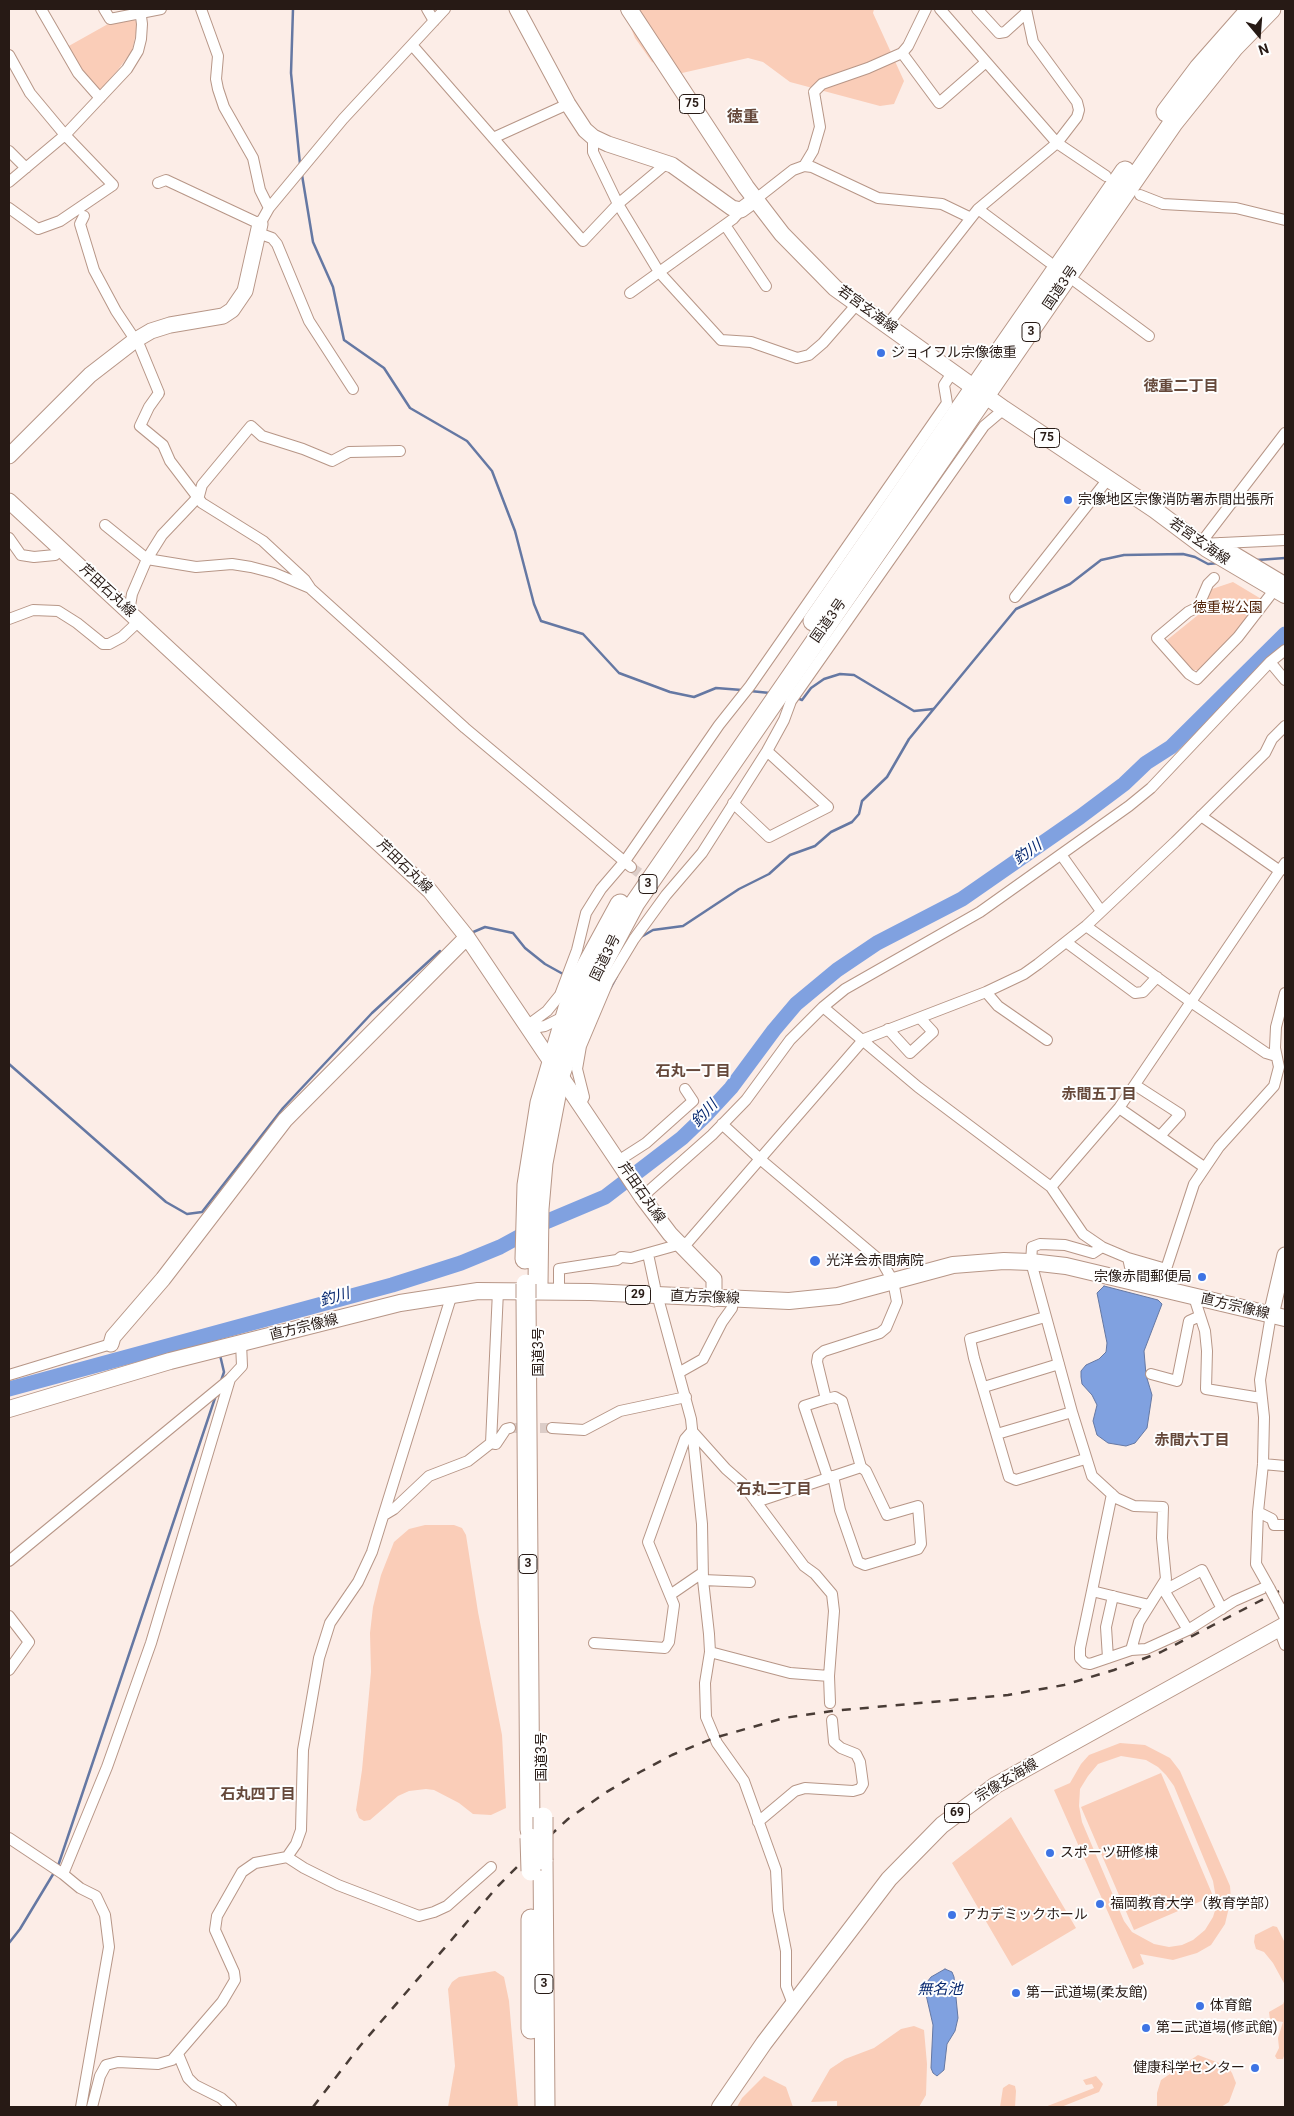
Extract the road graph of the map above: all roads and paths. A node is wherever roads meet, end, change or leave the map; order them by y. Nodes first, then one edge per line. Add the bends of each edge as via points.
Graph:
1 (41, 9) edge
2 (104, 9) edge
3 (161, 9) edge
4 (201, 9) edge
5 (427, 9) edge
6 (445, 9) edge
7 (517, 9) edge
8 (629, 9) edge
9 (926, 9) edge
10 (940, 9) edge
11 (977, 9) edge
12 (1252, 9) edge
13 (1271, 9) edge
14 (140, 11) edge
15 (1026, 11) edge
16 (434, 21) junction
17 (412, 45) junction
18 (902, 53) junction
19 (9, 55) edge
20 (986, 62) junction
21 (100, 98) junction
22 (568, 104) junction
23 (65, 135) junction
24 (594, 137) junction
25 (493, 138) junction
26 (1057, 143) junction
27 (9, 151) edge
28 (667, 163) junction
29 (804, 166) junction
30 (26, 168) junction
31 (1106, 176) dead end
32 (9, 182) edge
33 (158, 183) dead end
34 (1140, 195) dead end
35 (756, 200) junction
36 (618, 204) junction
37 (9, 208) edge
38 (269, 208) junction
39 (978, 209) junction
40 (741, 210) junction
41 (84, 216) dead end
42 (971, 218) junction
43 (1285, 220) edge
44 (725, 225) junction
45 (259, 229) junction
46 (1049, 262) dead end
47 (659, 272) junction
48 (1076, 282) dead end
49 (766, 286) dead end
50 (630, 294) dead end
51 (857, 304) junction
52 (888, 325) junction
53 (1149, 336) dead end
54 (134, 341) junction
55 (952, 372) junction
56 (352, 389) dead end
57 (980, 392) junction
58 (1004, 409) junction
59 (1284, 438) edge
60 (400, 451) dead end
61 (9, 456) edge
62 (1108, 479) junction
63 (199, 496) junction
64 (9, 501) edge
65 (105, 525) dead end
66 (9, 538) edge
67 (1285, 540) edge
68 (1209, 545) junction
69 (61, 550) junction
70 (147, 559) junction
71 (1214, 578) dead end
72 (311, 589) junction
73 (1282, 589) edge
74 (1014, 596) dead end
75 (134, 616) junction
76 (9, 619) edge
77 (1285, 650) edge
78 (1270, 662) junction
79 (1285, 680) edge
80 (762, 706) junction
81 (1285, 726) edge
82 (767, 751) junction
83 (733, 803) junction
84 (1201, 816) junction
85 (1062, 856) junction
86 (628, 864) junction
87 (1283, 867) edge
88 (655, 884) tunnel mouth
89 (666, 896) junction
90 (1101, 911) junction
91 (1086, 926) junction
92 (467, 937) junction
93 (1066, 942) junction
94 (1157, 977) junction
95 (986, 992) junction
96 (1285, 993) edge
97 (1191, 1002) junction
98 (824, 1007) junction
99 (568, 1008) junction
100 (1282, 1008) edge
101 (920, 1018) junction
102 (528, 1025) junction
103 (888, 1029) junction
104 (864, 1039) junction
105 (1047, 1040) dead end
106 (1276, 1056) junction
107 (556, 1068) junction
108 (1135, 1084) junction
109 (685, 1089) dead end
110 (580, 1105) junction
111 (1119, 1108) junction
112 (722, 1124) junction
113 (1160, 1136) junction
114 (760, 1160) junction
115 (618, 1161) junction
116 (1204, 1167) junction
117 (1051, 1187) junction
118 (641, 1195) junction
119 (681, 1245) junction
120 (1102, 1247) junction
121 (648, 1254) junction
122 (1128, 1258) junction
123 (1031, 1262) junction
124 (1284, 1263) edge
125 (893, 1280) junction
126 (498, 1291) junction
127 (559, 1292) junction
128 (1170, 1292) junction
129 (452, 1294) junction
130 (659, 1296) junction
131 (1194, 1297) junction
132 (714, 1299) junction
133 (732, 1299) junction
134 (1200, 1316) junction
135 (1045, 1317) junction
136 (1278, 1317) edge
137 (241, 1343) junction
138 (111, 1344) joint
139 (1059, 1364) junction
140 (680, 1372) junction
141 (1151, 1374) dead end
142 (9, 1375) edge
143 (230, 1379) junction
144 (984, 1386) junction
145 (686, 1398) junction
146 (1261, 1398) junction
147 (826, 1399) junction
148 (9, 1409) edge
149 (1072, 1412) junction
150 (510, 1428) tunnel mouth
151 (552, 1428) tunnel mouth
152 (692, 1431) junction
153 (997, 1434) junction
154 (491, 1443) junction
155 (1085, 1459) junction
156 (1263, 1464) junction
157 (1285, 1466) edge
158 (861, 1467) junction
159 (831, 1477) junction
160 (1112, 1494) junction
161 (756, 1502) junction
162 (1258, 1512) junction
163 (384, 1515) junction
164 (1285, 1525) edge
165 (9, 1561) edge
166 (702, 1576) junction
167 (750, 1582) dead end
168 (1269, 1588) junction
169 (1164, 1589) junction
170 (1092, 1591) junction
171 (670, 1595) junction
172 (1113, 1596) junction
173 (1149, 1605) junction
174 (1222, 1609) junction
175 (9, 1616) edge
176 (1283, 1624) edge
177 (1188, 1630) junction
178 (594, 1643) dead end
179 (1285, 1644) edge
180 (1131, 1650) junction
181 (710, 1652) junction
182 (1108, 1658) junction
183 (9, 1670) edge
184 (829, 1676) junction
185 (830, 1704) dead end
186 (832, 1720) dead end
187 (758, 1822) junction
188 (9, 1838) edge
189 (287, 1857) junction
190 (537, 1866) junction
191 (491, 1867) dead end
192 (63, 1874) junction
193 (793, 2004) junction
194 (178, 2054) junction
195 (81, 2107) edge
196 (92, 2107) edge
197 (231, 2107) edge
198 (532, 2107) edge
199 (545, 2107) edge
200 (720, 2107) edge

1 - 21 street via 78,73
2 - 14 street via 110,19
3 - 14 street
4 - 38 street via 218,56 216,79 224,107 253,158 260,190
5 - 16 street
6 - 16 street
7 - 22 street
8 - 35 main road, 若宮玄海線 / 75
9 - 18 street
10 - 20 street
11 - 15 street via 999,33 1005,32
12 - 57 highway, 国道3号 / 3 via 1181,90
13 - 57 highway, 国道3号 / 3 via 1234,47 1173,123
14 - 21 street via 142,24 138,51 127,69
15 - 26 street via 1033,42 1077,102 1079,110
16 - 17 street
17 - 25 street
17 - 38 street via 343,119
18 - 20 street via 939,103
18 - 29 street via 822,84 814,92 820,127 813,151
19 - 23 street via 30,93
20 - 26 street
21 - 23 street
22 - 24 street via 585,130
22 - 25 street
23 - 30 street
23 - 37 street via 115,188 60,221 38,229
24 - 28 street
24 - 36 street via 593,152
25 - 36 street via 583,241
26 - 31 street
26 - 39 street
27 - 30 street
28 - 36 street
28 - 40 street via 686,172 732,208
29 - 35 street via 793,170
29 - 42 street via 878,198 942,204
30 - 32 street
33 - 45 street via 166,180
34 - 43 street via 1164,204 1236,208
35 - 40 street
35 - 51 main road, 若宮玄海線 / 75 via 810,264
36 - 47 street
38 - 45 street
39 - 42 street
39 - 46 street
40 - 44 street
41 - 54 street via 80,224 94,270
42 - 52 street
44 - 47 street
44 - 49 street
45 - 54 street via 245,291 232,310 223,316 151,330
45 - 56 street via 277,244 309,321
47 - 50 street
47 - 51 street via 721,340 751,342 797,358 809,355 823,343
48 - 53 street
51 - 52 main road, 若宮玄海線 / 75
52 - 55 main road, 若宮玄海線 / 75
54 - 61 street via 90,375
54 - 63 street via 140,347 159,393 140,426 164,445 170,461
55 - 57 main road, 若宮玄海線 / 75
55 - 86 street via 944,385 947,403
57 - 58 main road, 若宮玄海線 / 75
57 - 80 highway, 国道3号 / 3
58 - 62 main road, 若宮玄海線 / 75
58 - 82 street via 984,426 791,701
59 - 68 street
60 - 63 street via 349,452 332,461 262,436 252,426 202,486
62 - 68 main road, 若宮玄海線 / 75
62 - 74 street
63 - 70 street via 175,519
63 - 72 street via 202,503 263,541
64 - 69 street, 芹田石丸線
65 - 70 street
66 - 69 street via 21,555 55,555
67 - 68 street
68 - 73 main road, 若宮玄海線 / 75 via 1250,576
68 - 73 street via 1268,573
69 - 75 street, 芹田石丸線
70 - 72 street via 196,567 232,564 250,567
70 - 75 street via 132,594
71 - 73 street via 1198,607 1157,638 1197,680
72 - 86 street via 465,728
75 - 76 street via 122,637 109,644 103,644 58,611 33,610
75 - 92 street, 芹田石丸線 via 404,865
77 - 78 street
78 - 79 street
78 - 85 street via 1151,788
80 - 99 highway, 国道3号 / 3 via 622,899 583,972
80 - 107 highway, 国道3号 / 3 via 622,926 595,978
81 - 84 street via 1265,752
82 - 83 street
82 - 83 street via 828,807 769,837
83 - 89 street via 702,854
84 - 87 street
84 - 90 street
85 - 90 street
85 - 98 street via 980,912 845,989
86 - 102 street via 601,889 586,913 560,995 547,1011
87 - 97 street
88 - 89 street
89 - 110 street via 608,982 581,1046 577,1068 584,1097
90 - 91 street
91 - 93 street
91 - 94 street
92 - 102 street, 芹田石丸線
92 - 138 street via 285,1120 163,1279 113,1337
93 - 94 street via 1135,993 1143,992
93 - 95 street via 1024,974
94 - 97 street
95 - 101 street
95 - 105 street via 998,1006
96 - 100 street
97 - 106 street via 1266,1053
97 - 108 street
98 - 104 street
98 - 112 street via 790,1040 746,1100
99 - 102 street via 556,1021 545,1026 533,1028
99 - 107 highway, 国道3号 / 3
100 - 106 street
101 - 103 street
101 - 103 street via 933,1032 910,1053
102 - 107 street, 芹田石丸線
103 - 104 street
104 - 114 street
104 - 117 street via 918,1087
106 - 116 street via 1279,1067 1274,1086
107 - 110 street, 芹田石丸線
107 - 190 highway, 国道3号 / 3, bridge via 548,1135 532,1212
108 - 111 street
108 - 113 street via 1180,1114
109 - 115 street via 693,1101 646,1143
110 - 115 street, 芹田石丸線
111 - 113 street
111 - 117 street
112 - 114 street
112 - 118 street
113 - 116 street
114 - 119 street via 688,1242
114 - 125 street via 882,1262
115 - 118 street, 芹田石丸線
116 - 122 street via 1194,1184 1166,1269
117 - 120 street via 1083,1234
118 - 119 street, 芹田石丸線
119 - 121 street
119 - 132 street, 芹田石丸線 via 714,1279
120 - 122 street
120 - 123 street via 1093,1253 1040,1244 1032,1247
121 - 127 street via 559,1269
121 - 130 street
122 - 128 street via 1130,1267 1171,1280
123 - 125 main road, 直方宗像線 / 29 via 953,1265
123 - 128 main road, 直方宗像線 / 29 via 1066,1266
123 - 135 street
124 - 136 street
125 - 133 main road, 直方宗像線 / 29 via 816,1299
125 - 147 street via 897,1302 886,1328 818,1356
126 - 127 main road, 直方宗像線 / 29
126 - 129 main road, 直方宗像線 / 29
126 - 154 street
127 - 130 main road, 直方宗像線 / 29
128 - 131 main road, 直方宗像線 / 29
129 - 137 main road, 直方宗像線 / 29 via 400,1303
129 - 163 street
130 - 132 main road, 直方宗像線 / 29
130 - 140 street
131 - 134 street
131 - 136 main road, 直方宗像線 / 29
132 - 133 main road, 直方宗像線 / 29
133 - 140 street via 732,1308 703,1359
134 - 141 street via 1189,1321 1177,1381
134 - 146 street via 1207,1351 1206,1389
135 - 139 street
135 - 144 street via 970,1339
136 - 146 street via 1260,1380
137 - 143 street via 242,1366
137 - 148 main road, 直方宗像線 / 29
138 - 142 street
139 - 144 street
139 - 149 street
140 - 145 street
143 - 165 street
143 - 192 street via 151,1643 107,1767
144 - 153 street
145 - 151 street via 620,1411 584,1430
145 - 152 street
146 - 156 street
147 - 158 street via 834,1397 842,1402
147 - 159 street via 804,1406
149 - 153 street
149 - 155 street
150 - 154 street via 496,1444
152 - 161 street
152 - 166 street via 702,1524
152 - 171 street via 685,1439 648,1542
153 - 155 street via 1009,1477 1016,1480
154 - 163 street via 468,1461 429,1476
155 - 160 street via 1098,1484
156 - 157 street
156 - 162 street
158 - 159 street
158 - 159 street via 887,1515 918,1506 922,1544 918,1549 865,1565 858,1562
159 - 161 street
160 - 169 street via 1134,1506 1163,1507
160 - 170 street
161 - 184 street via 804,1566 832,1594 834,1611
162 - 164 street via 1272,1518 1274,1525
162 - 168 street via 1256,1564
163 - 189 street via 358,1582 330,1623 319,1658 303,1750 302,1830
166 - 167 street
166 - 171 street
166 - 181 street
168 - 174 street
168 - 176 street, bridge via 1279,1606
169 - 173 street
169 - 174 street via 1202,1570
169 - 177 street
170 - 172 street
170 - 182 street via 1080,1658 1085,1664
171 - 178 street via 674,1605 669,1642 665,1648
172 - 173 street
172 - 182 street via 1106,1627
173 - 180 street
174 - 177 street
175 - 183 street via 29,1642
176 - 179 street
176 - 193 main road, 宗像玄海線 / 69 via 996,1785 967,1805 903,1863
177 - 180 street via 1146,1649
180 - 182 street
181 - 184 street via 790,1673
181 - 187 street via 705,1682 706,1717 717,1744 744,1781
184 - 185 street
186 - 187 street via 834,1742 856,1754 860,1762 863,1784 860,1789 806,1788 795,1791
187 - 193 street via 776,1870 778,1910 786,1951 786,1986
188 - 192 street
189 - 191 street via 338,1885 419,1916 447,1906
189 - 194 street via 255,1863 242,1872 217,1916 215,1930 235,1980 222,2002
190 - 198 highway, 国道3号 / 3
190 - 199 highway, 国道3号 / 3
192 - 195 street via 96,1896 105,1915 109,1947
193 - 200 main road, 宗像玄海線 / 69
194 - 196 street via 172,2060 158,2064 118,2062 106,2065
194 - 197 street via 188,2078 195,2085

